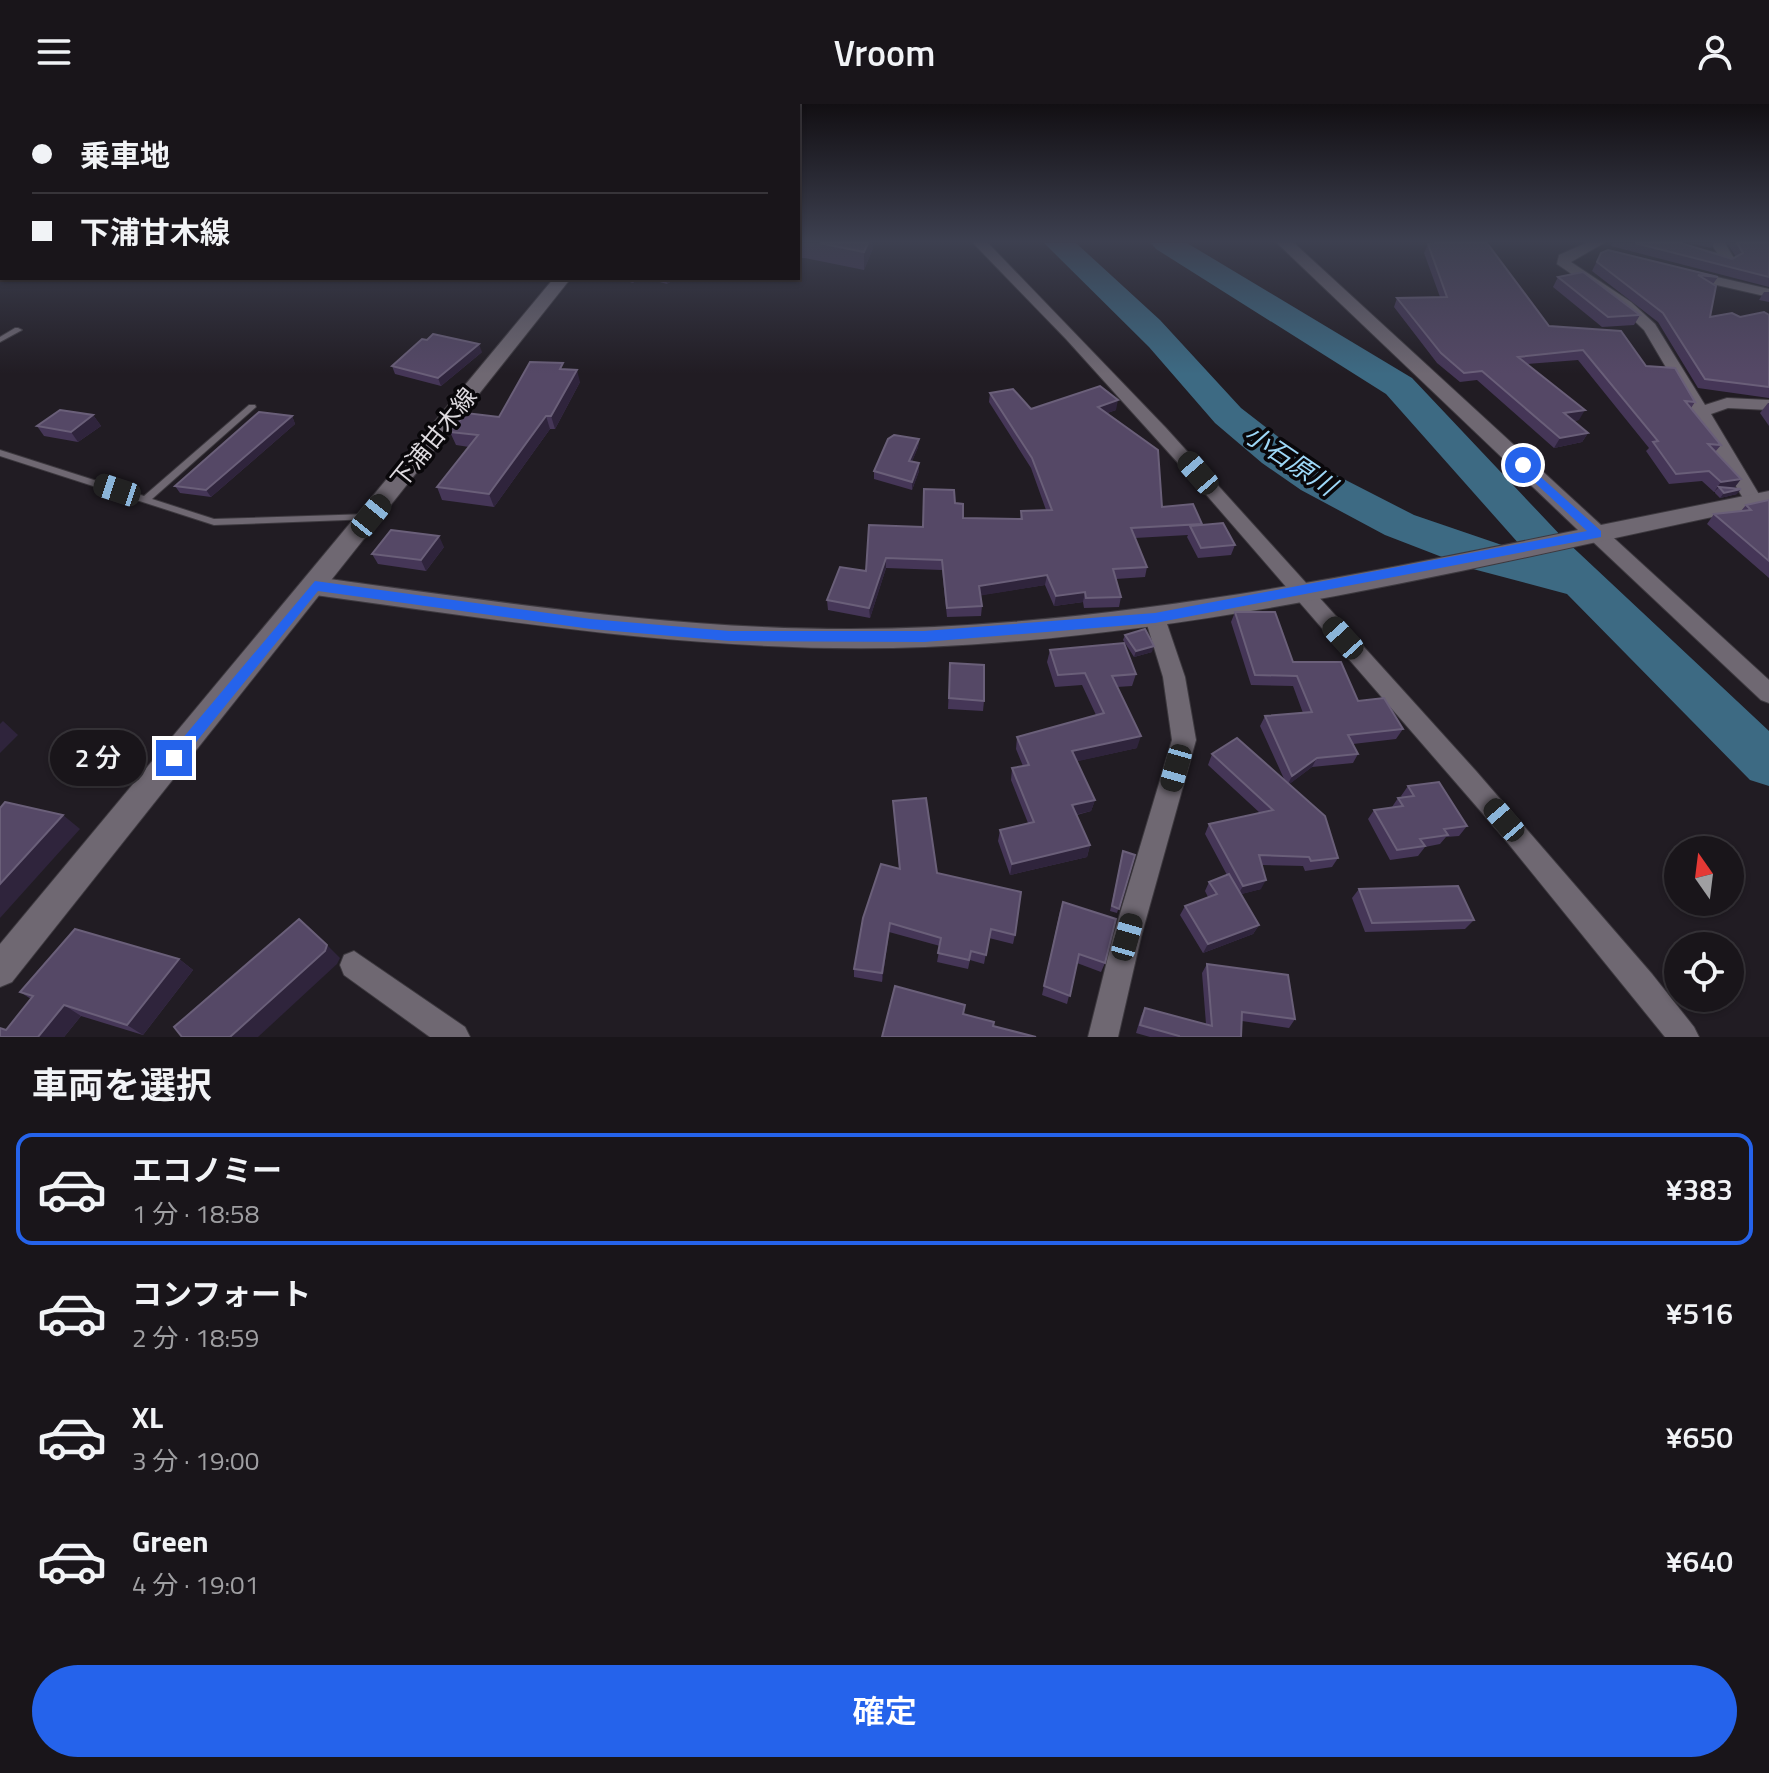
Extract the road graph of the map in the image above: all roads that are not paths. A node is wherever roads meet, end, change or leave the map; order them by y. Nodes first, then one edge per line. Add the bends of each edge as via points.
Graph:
1 (556, 287) edge
2 (1025, 287) edge
3 (1332, 287) edge
4 (1598, 287) edge
5 (1742, 287) edge
6 (1769, 293) edge
7 (18, 330) dead end
8 (0, 340) edge
9 (1769, 405) edge
10 (252, 407) dead end
11 (1701, 412) junction
12 (0, 453) edge
13 (146, 499) junction
14 (1762, 500) edge
15 (371, 516) junction
16 (1597, 534) junction
17 (315, 586) junction
18 (1309, 591) junction
19 (1155, 618) junction
20 (1769, 694) edge
21 (354, 965) dead end
22 (0, 970) edge
23 (455, 1037) edge
24 (1103, 1037) edge
25 (1684, 1037) edge

1 - 15 street, 下浦甘木線
2 - 18 street
3 - 16 street
4 - 11 street via 1650,327
5 - 6 street
7 - 8 lane
9 - 11 street via 1727,403
10 - 13 lane
11 - 14 street
12 - 13 lane
13 - 15 lane via 214,522
14 - 16 street
15 - 17 street, 下浦甘木線
16 - 18 street
16 - 20 street
17 - 19 street via 591,624 729,636 924,637
17 - 22 street, 下浦甘木線
18 - 19 street
18 - 25 street
19 - 24 street via 1174,677 1184,740
21 - 23 street

